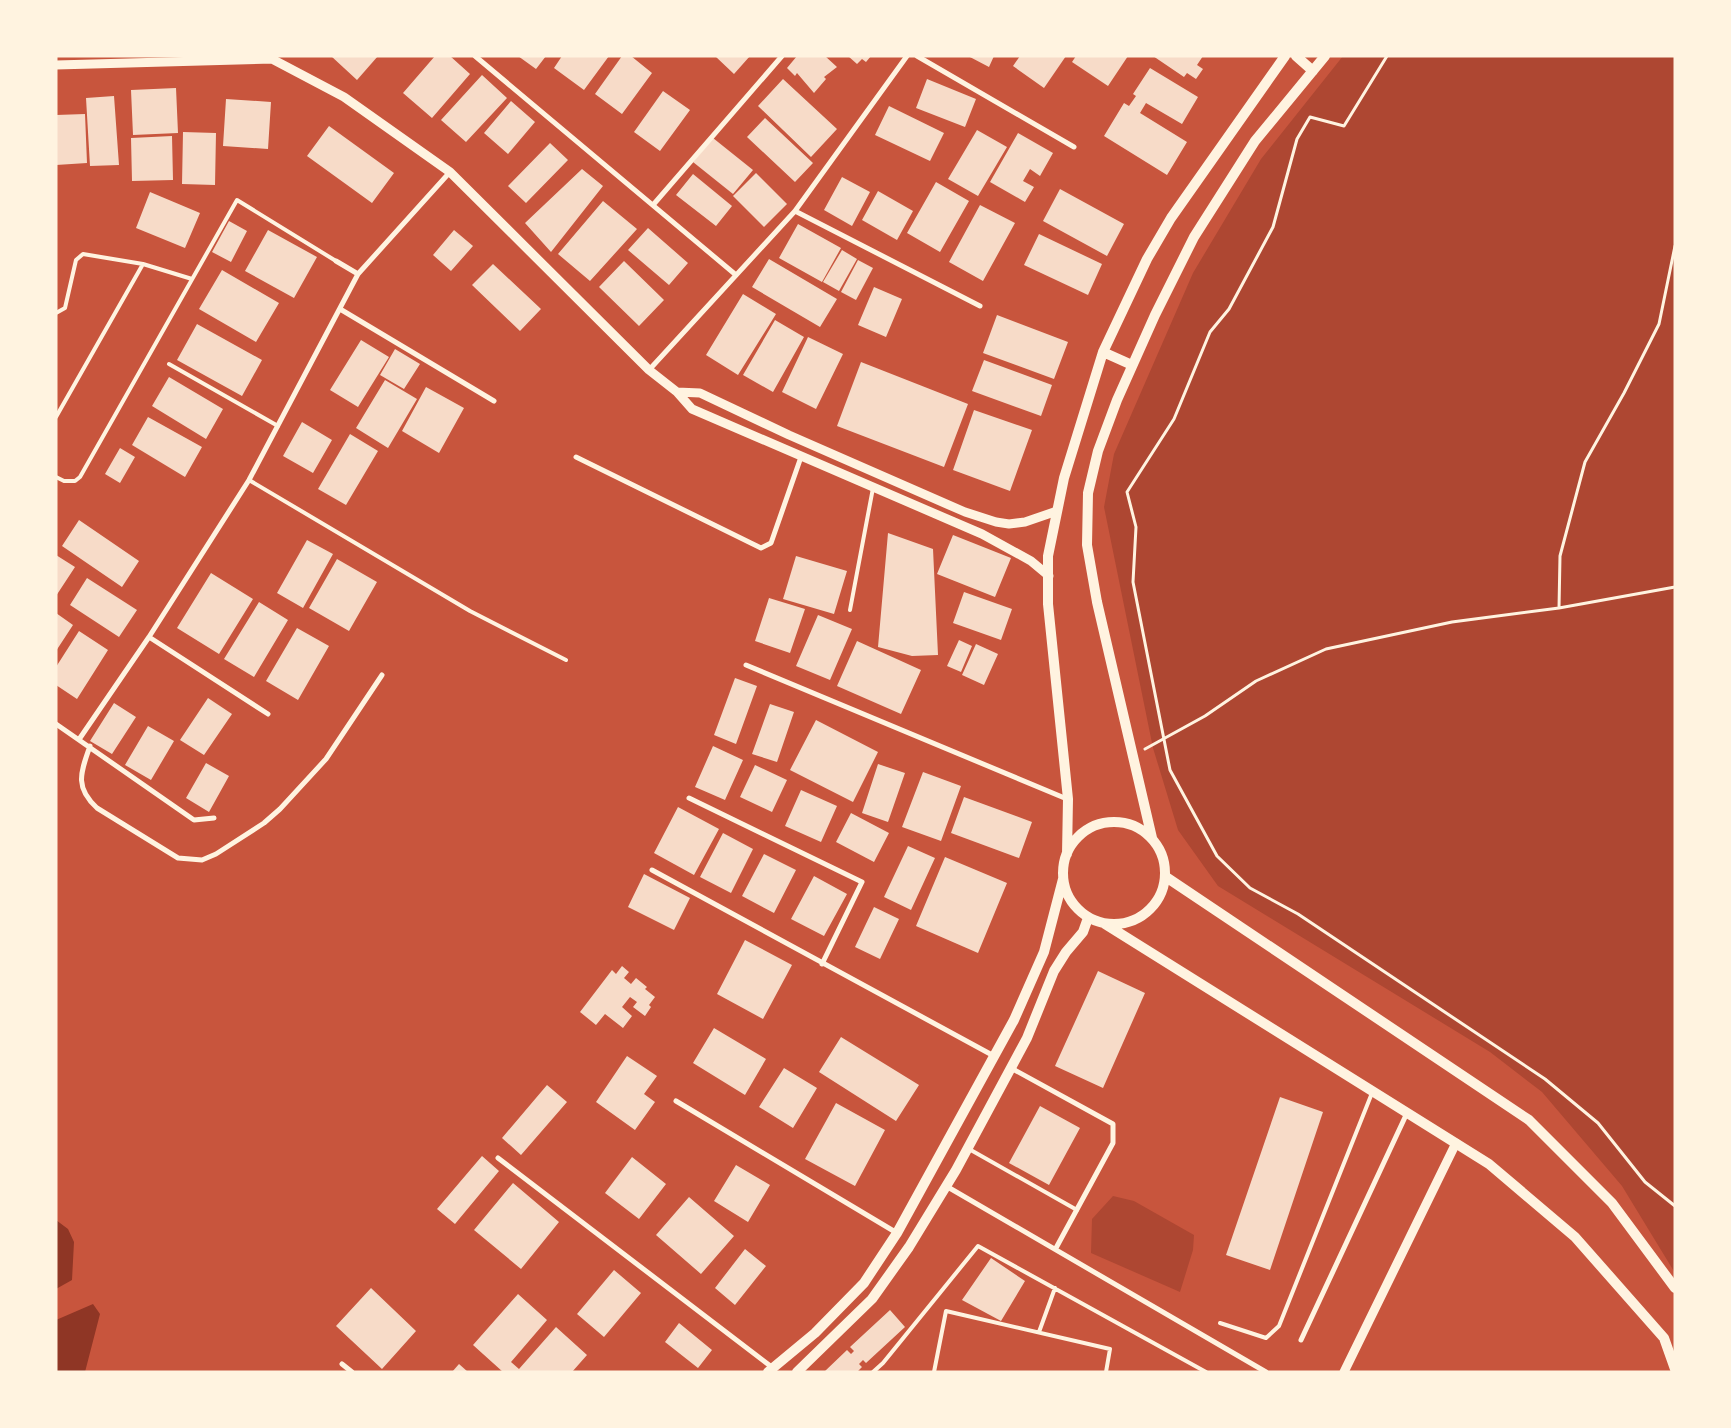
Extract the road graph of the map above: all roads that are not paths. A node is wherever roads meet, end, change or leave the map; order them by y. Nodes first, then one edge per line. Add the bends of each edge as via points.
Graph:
1 (475, 56) edge
2 (782, 56) edge
3 (907, 56) edge
4 (917, 56) edge
5 (1285, 56) edge
6 (1296, 56) edge
7 (1325, 56) edge
8 (214, 59) edge
9 (56, 65) edge
10 (1313, 70) junction
11 (1074, 146) dead end
12 (450, 172) junction
13 (653, 205) junction
14 (795, 211) junction
15 (336, 260) joint
16 (143, 264) junction
17 (358, 274) junction
18 (736, 275) junction
19 (192, 279) junction
20 (980, 306) dead end
21 (340, 309) junction
22 (56, 312) edge
23 (1103, 352) junction
24 (168, 364) dead end
25 (1132, 365) junction
26 (649, 370) junction
27 (677, 392) junction
28 (494, 401) dead end
29 (56, 417) edge
30 (278, 426) junction
31 (576, 457) dead end
32 (801, 458) junction
33 (56, 477) edge
34 (249, 480) junction
35 (873, 488) junction
36 (1058, 511) junction
37 (1049, 576) junction
38 (850, 610) dead end
39 (148, 637) junction
40 (566, 660) dead end
41 (746, 665) dead end
42 (382, 675) dead end
43 (268, 714) dead end
44 (56, 724) edge
45 (80, 738) junction
46 (90, 746) junction
47 (689, 798) dead end
48 (1068, 799) junction
49 (214, 818) dead end
50 (1152, 838) junction
51 (1067, 854) junction
52 (652, 870) dead end
53 (1166, 877) junction
54 (1064, 879) junction
55 (1088, 918) junction
56 (1105, 924) junction
57 (822, 964) junction
58 (994, 1056) junction
59 (1011, 1067) junction
60 (1373, 1091) junction
61 (676, 1101) dead end
62 (1407, 1113) junction
63 (1456, 1142) junction
64 (968, 1148) junction
65 (498, 1158) dead end
66 (946, 1185) junction
67 (1077, 1210) junction
68 (897, 1234) junction
69 (1056, 1248) junction
70 (1055, 1288) junction
71 (1675, 1288) edge
72 (1220, 1323) dead end
73 (1038, 1332) junction
74 (1301, 1340) dead end
75 (342, 1364) dead end
76 (1675, 1369) edge
77 (770, 1370) edge
78 (352, 1372) edge
79 (797, 1372) edge
80 (873, 1372) edge
81 (934, 1372) edge
82 (1106, 1372) edge
83 (1206, 1372) edge
84 (1266, 1372) edge
85 (1344, 1372) edge

1 - 13 street
2 - 13 street
3 - 14 street
4 - 11 street
5 - 23 main road via 1171,218 1147,259
6 - 10 main road
7 - 10 main road
8 - 9 street
8 - 12 street via 272,59 344,97
10 - 25 main road via 1255,141 1194,237
12 - 17 street
12 - 26 street
13 - 18 street
14 - 18 street
14 - 20 street
15 - 17 street
15 - 19 lane via 237,200
16 - 19 lane
16 - 22 lane via 82,254 76,260 65,308
16 - 29 lane
17 - 21 street
18 - 26 street
19 - 33 lane via 80,477 75,481
21 - 28 street
21 - 30 street
23 - 25 main road
23 - 36 main road via 1064,478
24 - 30 lane
25 - 50 main road via 1098,451 1088,493 1087,546
26 - 27 street
27 - 32 street via 692,409
27 - 36 street via 700,393 965,512 996,522 1025,522
30 - 34 street
31 - 32 street via 761,548 771,543
32 - 35 street
34 - 39 street
34 - 40 lane via 470,611
35 - 37 street via 982,534 1031,561
35 - 38 lane
36 - 37 main road via 1048,556
37 - 48 main road via 1048,604
39 - 43 street
39 - 45 street
41 - 48 street
42 - 46 street via 326,759 280,809 240,839 202,860 178,858 97,808 88,799 80,782
44 - 45 street
45 - 46 street
46 - 49 street via 194,820
47 - 57 street via 862,882
48 - 51 main road
50 - 51 main road via 1138,827 1122,822 1105,823 1089,829
50 - 53 main road via 1165,862
51 - 54 main road
52 - 57 street
53 - 56 main road via 1162,894 1152,908 1123,924
53 - 71 main road via 1530,1120 1612,1203
54 - 55 main road via 1071,901
54 - 58 main road via 1044,952
55 - 56 main road
55 - 59 main road via 1083,932 1054,971 1027,1038
56 - 60 main road
57 - 58 street
58 - 68 main road
59 - 64 main road
59 - 67 street via 1113,1124 1113,1143
60 - 62 main road
60 - 72 lane via 1279,1326 1266,1338
61 - 68 street
62 - 63 main road
62 - 74 street
63 - 76 main road via 1489,1164 1575,1237 1664,1338
63 - 85 street
64 - 66 main road
64 - 67 lane
65 - 77 street
66 - 69 street
66 - 79 main road via 909,1247 872,1299
67 - 69 street
68 - 77 main road via 864,1283 815,1333
69 - 84 street
70 - 73 lane
70 - 80 lane via 978,1246
70 - 83 lane
73 - 81 lane via 946,1311
73 - 82 lane via 1110,1349
75 - 78 street

